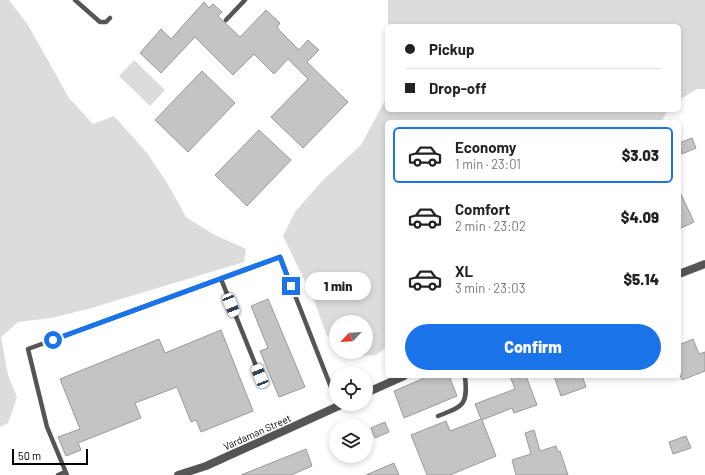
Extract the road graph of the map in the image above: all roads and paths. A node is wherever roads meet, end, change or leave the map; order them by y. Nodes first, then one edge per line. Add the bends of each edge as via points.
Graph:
1 (75, 0) edge
2 (245, 0) edge
3 (110, 18) dead end
4 (226, 20) dead end
5 (705, 264) edge
6 (681, 273) edge
7 (221, 279) junction
8 (260, 376) dead end
9 (329, 378) edge
10 (400, 378) edge
11 (465, 378) edge
12 (373, 391) edge
13 (329, 408) edge
14 (438, 416) dead end
15 (66, 473) edge
16 (58, 475) edge
17 (178, 475) edge

1 - 3 lane via 96,21 103,23
2 - 4 lane
5 - 6 street
7 - 8 lane
7 - 9 lane via 280,257
7 - 15 lane via 28,349 47,427
10 - 12 street
11 - 14 lane via 467,393 464,403
13 - 17 street, Vardaman Street via 206,466
15 - 16 lane

